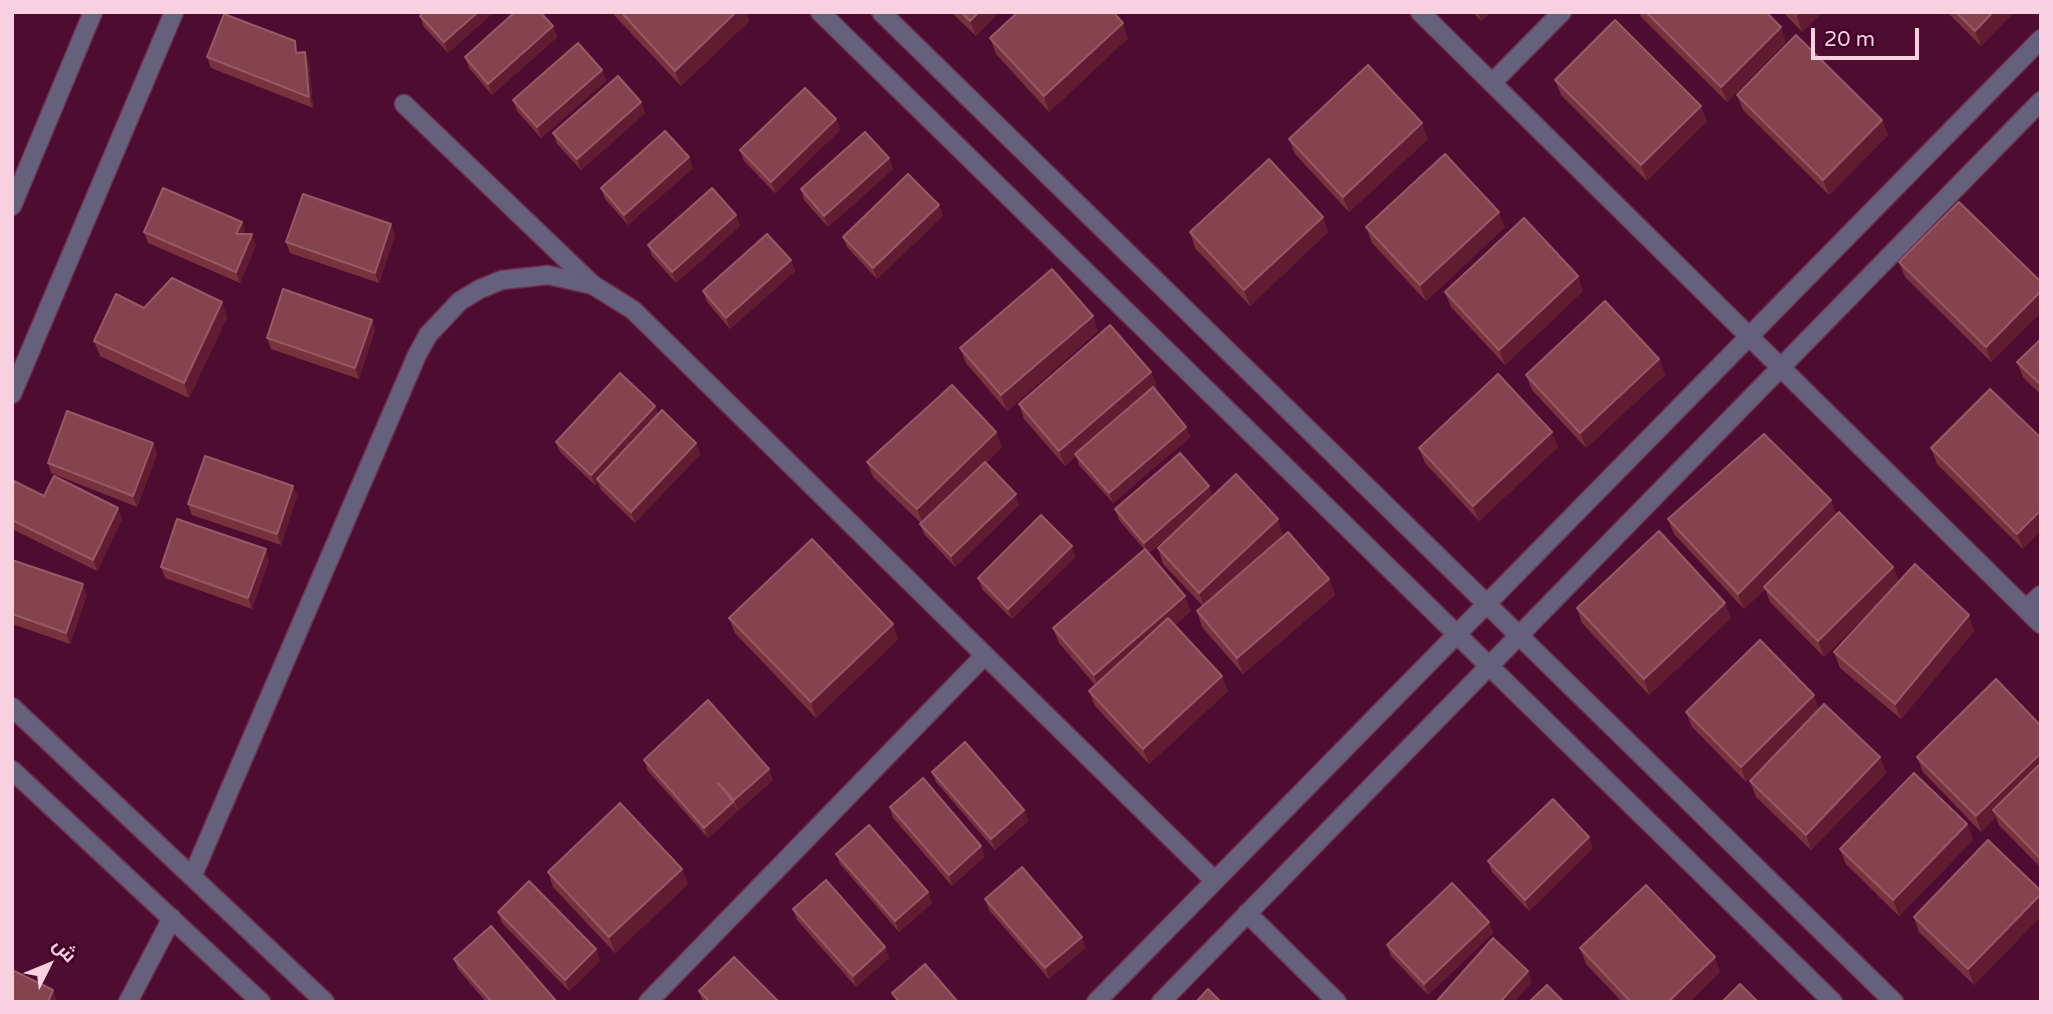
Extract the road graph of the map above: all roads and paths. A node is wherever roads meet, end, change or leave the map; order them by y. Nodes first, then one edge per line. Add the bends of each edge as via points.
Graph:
1 (93, 12) edge
2 (174, 12) edge
3 (820, 12) edge
4 (881, 12) edge
5 (1420, 12) edge
6 (1562, 12) edge
7 (2041, 39) edge
8 (1492, 83) junction
9 (2041, 101) edge
10 (404, 104) dead end
11 (12, 206) edge
12 (593, 285) junction
13 (1749, 337) junction
14 (1780, 368) junction
15 (12, 394) edge
16 (2041, 595) edge
17 (1488, 605) junction
18 (2026, 609) junction
19 (2041, 624) edge
20 (1458, 635) junction
21 (1518, 636) junction
22 (985, 655) junction
23 (1489, 665) junction
24 (12, 707) edge
25 (12, 770) edge
26 (192, 877) junction
27 (1215, 881) junction
28 (1247, 913) junction
29 (172, 918) junction
30 (128, 1002) edge
31 (261, 1002) edge
32 (325, 1002) edge
33 (648, 1002) edge
34 (1096, 1002) edge
35 (1161, 1002) edge
36 (1337, 1002) edge
37 (1833, 1002) edge
38 (1894, 1002) edge

1 - 11 street
2 - 15 street
3 - 20 street
4 - 17 street
5 - 8 street
6 - 8 street
7 - 13 street
8 - 13 street
9 - 14 street
10 - 12 street
12 - 22 street via 634,310
12 - 26 street via 548,275 502,280 460,301 428,335
13 - 14 street
13 - 17 street
14 - 18 street
14 - 21 street
16 - 18 street
17 - 20 street
17 - 21 street
18 - 19 street
20 - 23 street
20 - 27 street
21 - 23 street
21 - 38 street
22 - 27 street
22 - 33 street
23 - 28 street
23 - 37 street
24 - 26 street
25 - 29 street
26 - 32 street
27 - 34 street
28 - 35 street
28 - 36 street
29 - 30 street
29 - 31 street

